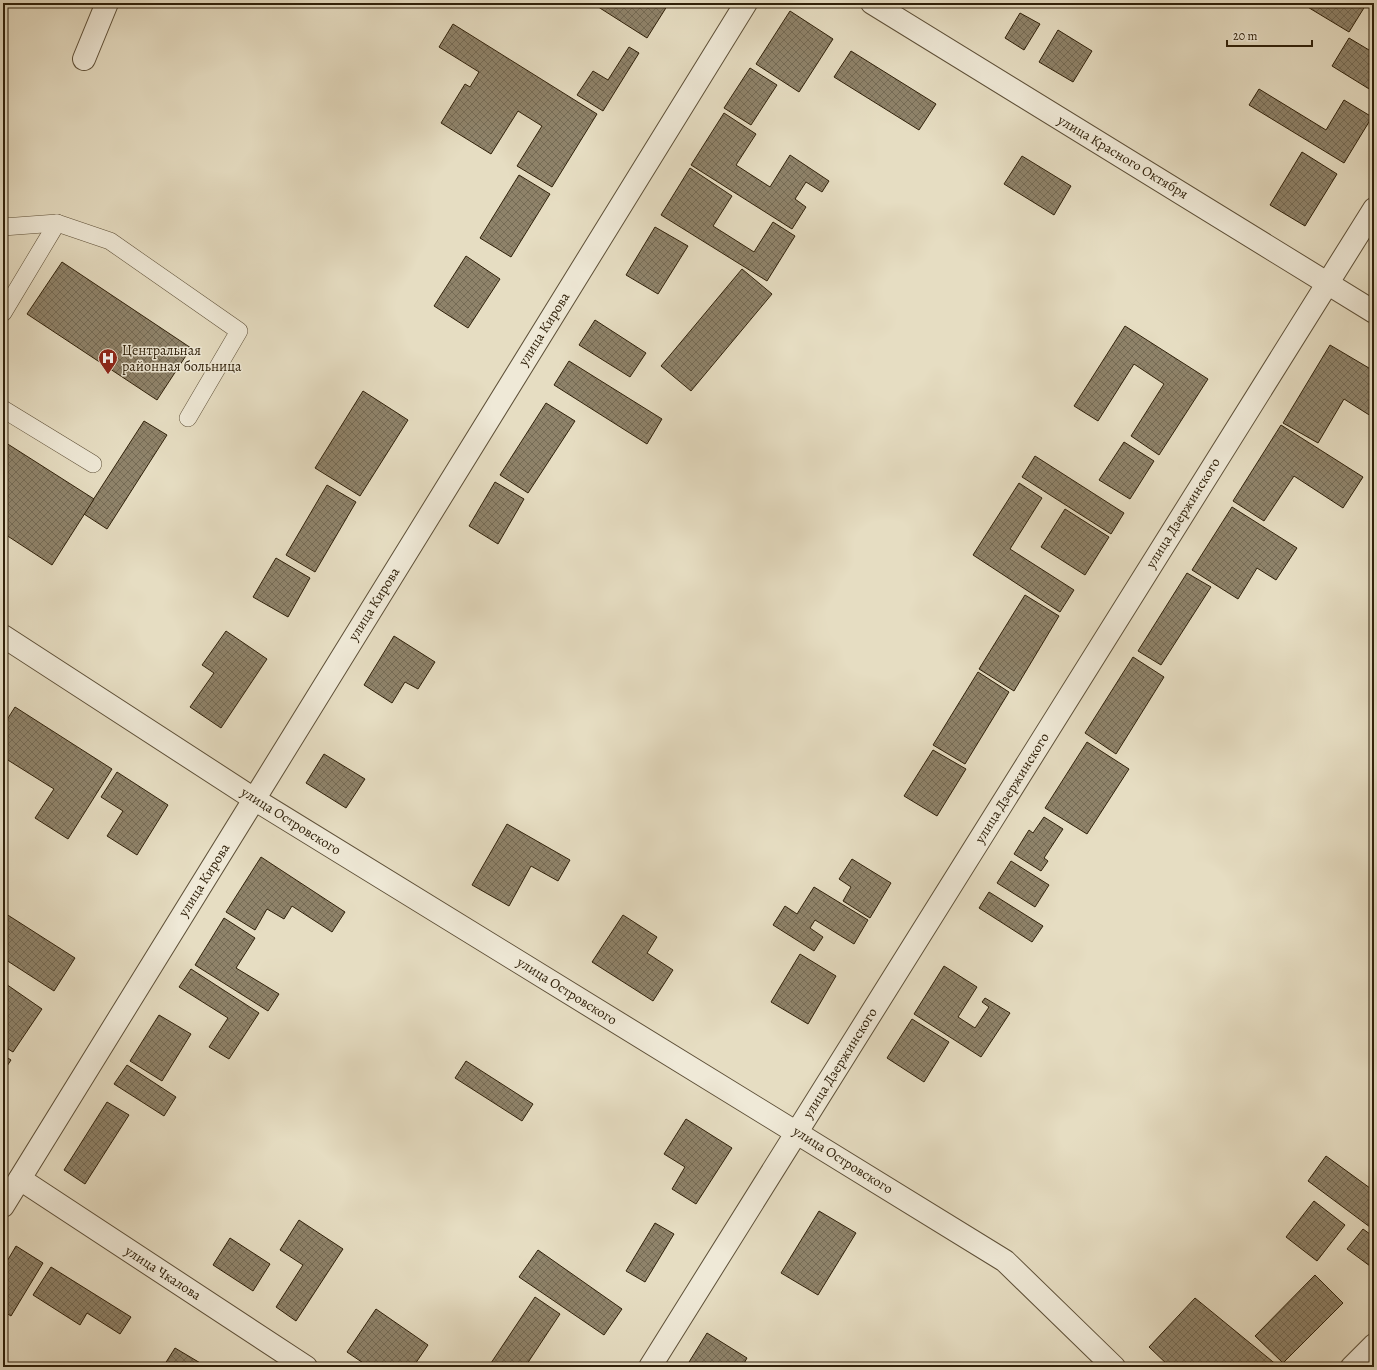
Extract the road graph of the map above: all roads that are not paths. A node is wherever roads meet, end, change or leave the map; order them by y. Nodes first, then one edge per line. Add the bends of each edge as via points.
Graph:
1 (107, 3) edge
2 (746, 3) edge
3 (872, 3) edge
4 (84, 60) dead end
5 (1374, 209) edge
6 (57, 224) junction
7 (3, 227) edge
8 (1328, 282) junction
9 (1374, 312) edge
10 (3, 313) edge
11 (3, 409) edge
12 (188, 418) dead end
13 (93, 464) dead end
14 (3, 636) edge
15 (254, 799) junction
16 (797, 1132) junction
17 (20, 1179) junction
18 (3, 1206) edge
19 (1374, 1345) edge
20 (306, 1367) edge
21 (650, 1367) edge
22 (1114, 1367) edge
23 (1352, 1367) edge

1 - 4 street
2 - 15 street, улица Кирова
3 - 8 street, улица Красного Октября
5 - 8 street, улица Дзержинского
6 - 7 lane
6 - 10 lane
6 - 12 lane via 110,241 239,331
8 - 9 street, улица Красного Октября
8 - 16 street, улица Дзержинского
11 - 13 lane
14 - 15 street, улица Островского
15 - 16 street, улица Островского
15 - 17 street, улица Кирова
16 - 21 street, улица Дзержинского
16 - 22 street, улица Островского via 1005,1261
17 - 18 street, улица Кирова
17 - 20 street, улица Чкалова
19 - 23 street

